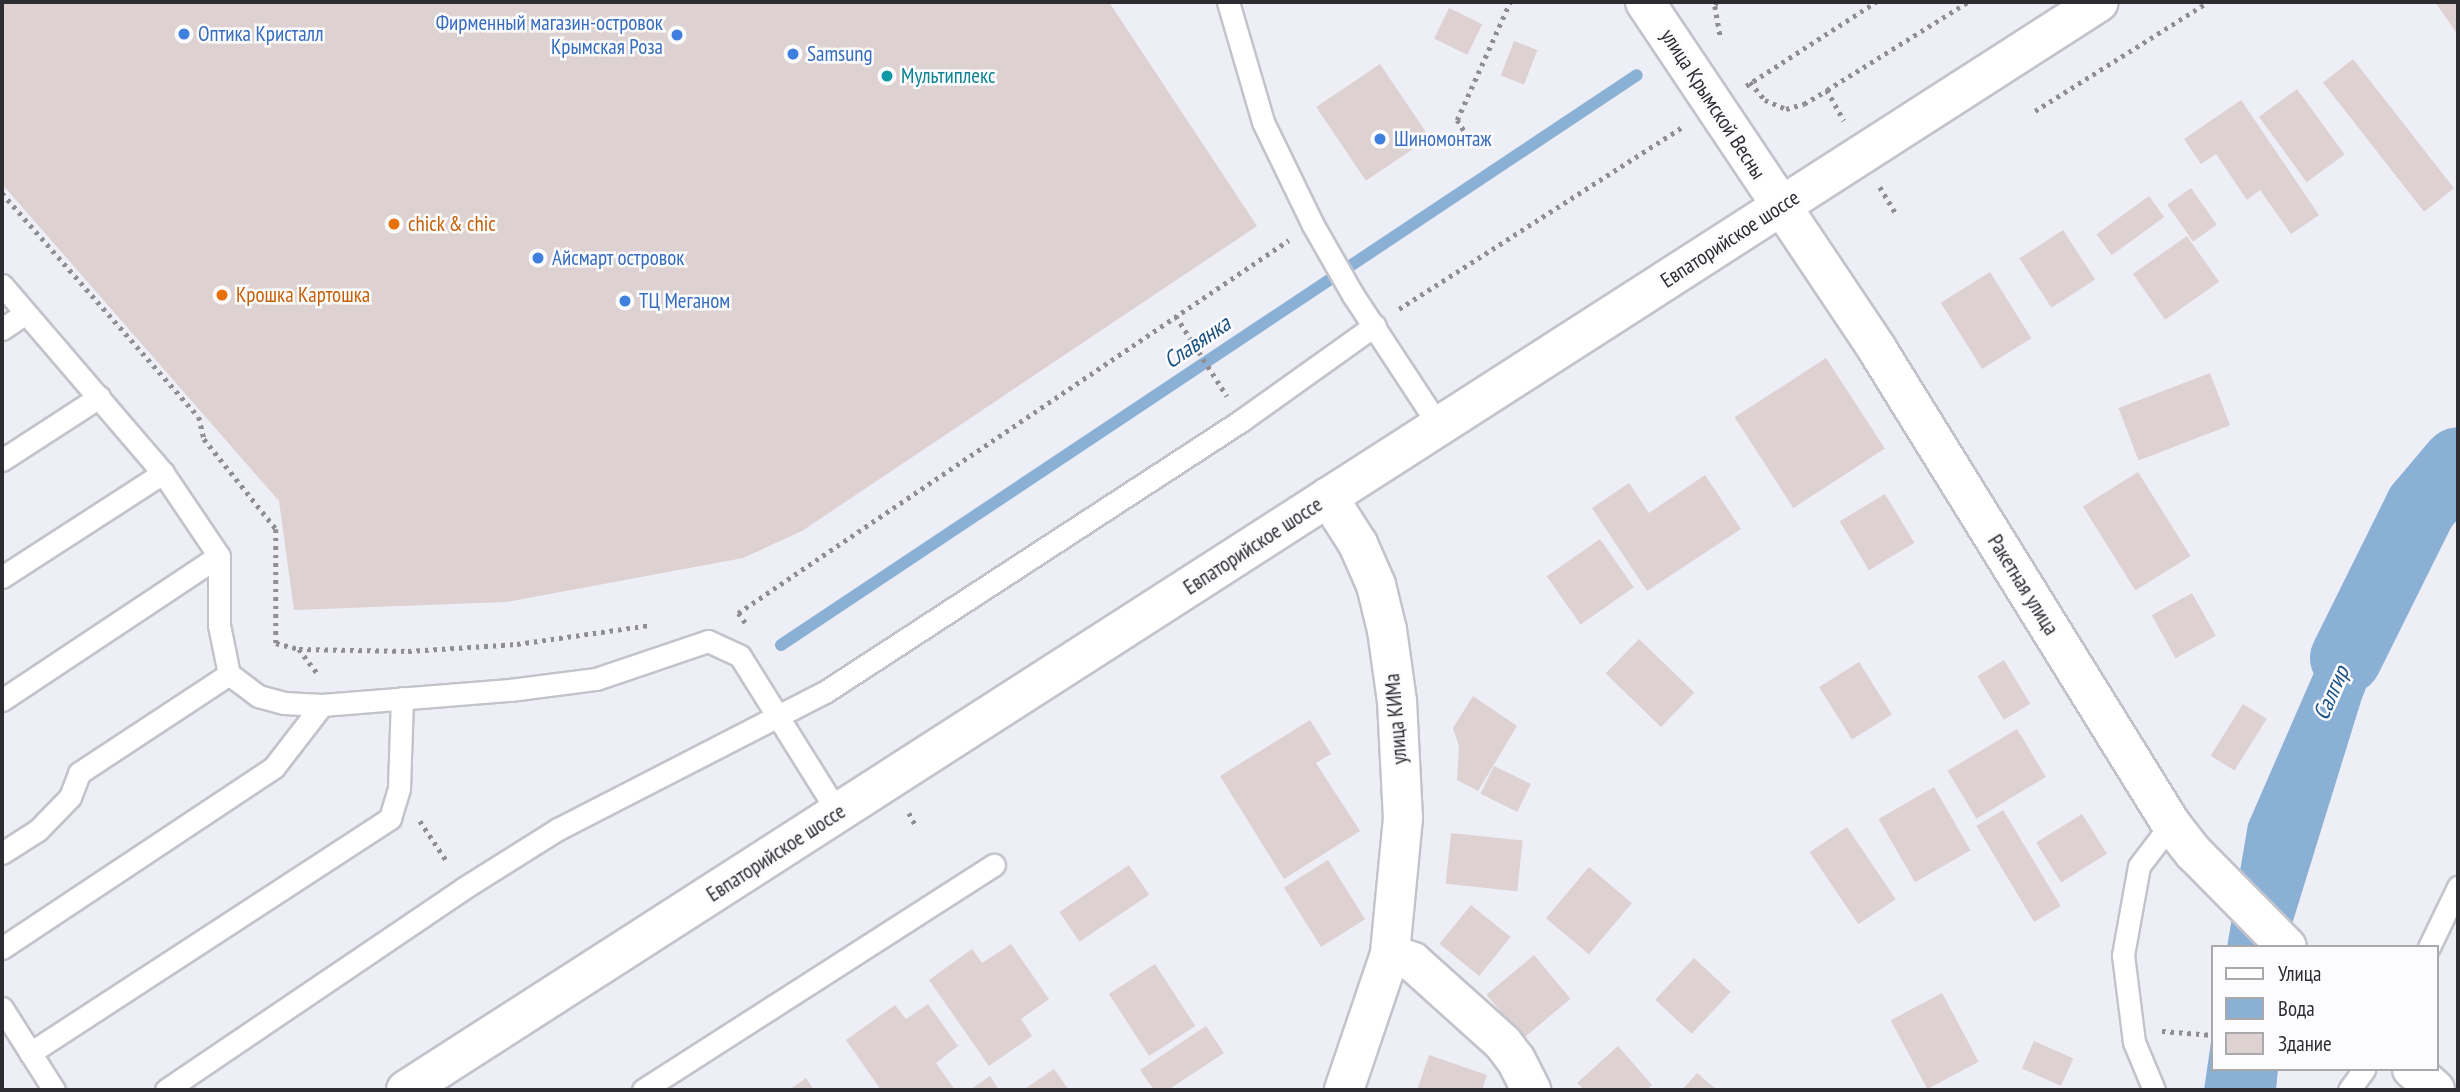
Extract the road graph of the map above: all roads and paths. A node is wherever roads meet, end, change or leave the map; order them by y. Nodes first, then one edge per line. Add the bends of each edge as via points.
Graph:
1 (1228, 2) edge
2 (1510, 2) edge
3 (1645, 2) edge
4 (1717, 2) edge
5 (1876, 2) edge
6 (1968, 2) edge
7 (2099, 2) edge
8 (2208, 2) edge
9 (1725, 45) dead end
10 (1744, 74) dead end
11 (1751, 83) junction
12 (1827, 90) dead end
13 (1714, 107) junction
14 (2035, 111) dead end
15 (1472, 145) dead end
16 (2, 193) edge
17 (1780, 207) junction
18 (1312, 225) junction
19 (2, 285) edge
20 (24, 314) junction
21 (1176, 316) junction
22 (1375, 325) junction
23 (2, 329) edge
24 (99, 397) junction
25 (1242, 420) junction
26 (1440, 426) junction
27 (2, 460) edge
28 (163, 473) junction
29 (1328, 497) junction
30 (219, 556) junction
31 (2, 577) edge
32 (738, 613) junction
33 (724, 615) dead end
34 (655, 625) dead end
35 (752, 634) dead end
36 (229, 674) junction
37 (401, 698) junction
38 (2, 700) edge
39 (322, 705) junction
40 (776, 718) junction
41 (838, 813) junction
42 (2182, 838) junction
43 (2, 853) edge
44 (994, 865) dead end
45 (2458, 887) edge
46 (2285, 945) edge
47 (2430, 945) edge
48 (2, 948) edge
49 (1390, 954) junction
50 (2, 1008) edge
51 (2162, 1031) dead end
52 (2212, 1035) edge
53 (30, 1053) junction
54 (2363, 1071) edge
55 (2414, 1071) edge
56 (54, 1090) edge
57 (166, 1090) edge
58 (406, 1090) edge
59 (643, 1090) edge
60 (1344, 1090) edge
61 (1531, 1090) edge
62 (2154, 1090) edge
63 (2349, 1090) edge
64 (2435, 1090) edge

1 - 18 lane via 1263,122
2 - 15 path via 1457,120
3 - 13 main road, улица Крымской Весны
4 - 9 path via 1719,36
5 - 11 path
6 - 12 path
7 - 17 main road, Евпаторийское шоссе
8 - 14 path
10 - 11 path
11 - 13 path
13 - 17 main road, улица Крымской Весны
13 - 22 path
16 - 34 path via 199,417 204,439 276,529 276,643 299,649 408,651
17 - 26 main road, Евпаторийское шоссе
17 - 42 main road, Ракетная улица via 1877,349
18 - 21 path
18 - 22 lane
19 - 20 lane
20 - 23 lane
20 - 24 lane
21 - 25 path
21 - 32 path
22 - 25 lane
22 - 26 lane
24 - 27 lane
24 - 28 lane
25 - 40 lane via 825,692
26 - 29 main road, Евпаторийское шоссе
28 - 30 lane
28 - 31 lane
29 - 41 main road, Евпаторийское шоссе
29 - 49 main road, улица КИМа via 1358,544 1376,585 1397,701 1403,818
30 - 36 lane via 219,625
30 - 38 lane
32 - 33 path
32 - 35 path
36 - 39 lane via 258,696
36 - 43 lane via 79,773 70,797 38,830
37 - 39 lane
37 - 40 lane via 510,691 596,679 708,641 740,656
37 - 53 lane via 399,788 390,818
39 - 48 lane via 274,767
40 - 41 lane
40 - 57 lane via 558,829
41 - 58 main road, Евпаторийское шоссе
42 - 46 main road, Ракетная улица
42 - 62 lane via 2139,866 2123,956 2134,1042
44 - 59 lane
45 - 47 lane
49 - 60 main road, улица КИМа
49 - 61 main road via 1413,962 1503,1043
50 - 53 lane
51 - 52 path
53 - 56 lane
54 - 63 lane
55 - 64 main road

